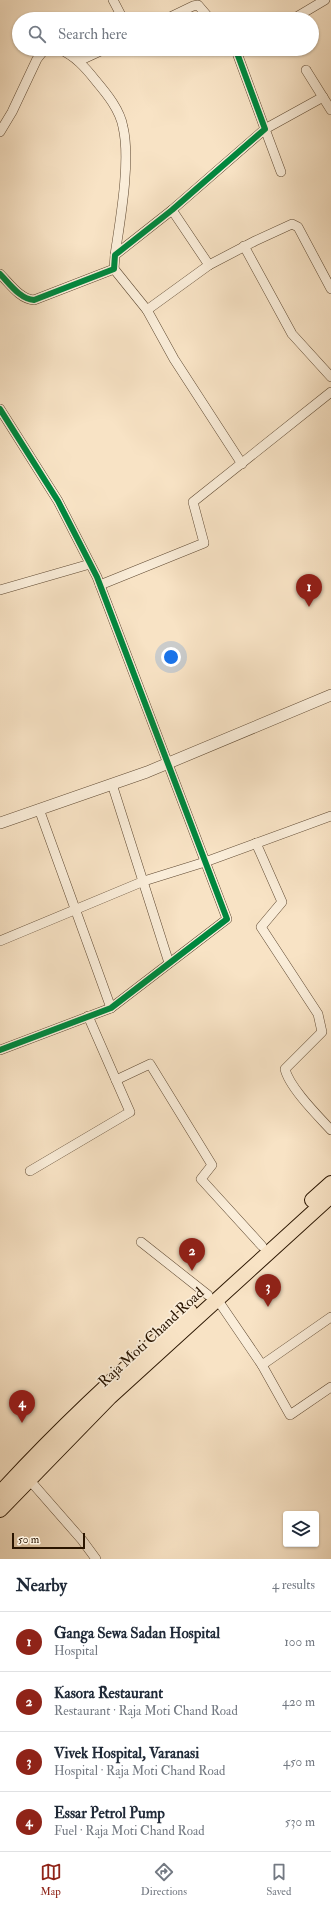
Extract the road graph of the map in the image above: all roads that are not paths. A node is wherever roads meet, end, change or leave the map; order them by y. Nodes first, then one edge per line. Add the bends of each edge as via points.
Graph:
1 (325, 0) edge
2 (117, 1) edge
3 (121, 12) edge
4 (181, 12) edge
5 (204, 12) edge
6 (305, 12) edge
7 (39, 56) edge
8 (71, 56) edge
9 (90, 56) edge
10 (240, 56) edge
11 (79, 61) junction
12 (306, 70) dead end
13 (323, 97) junction
14 (331, 110) edge
15 (264, 129) junction
16 (0, 132) edge
17 (281, 172) dead end
18 (172, 210) junction
19 (244, 246) junction
20 (115, 255) junction
21 (209, 265) junction
22 (114, 269) junction
23 (0, 274) edge
24 (331, 289) edge
25 (147, 310) junction
26 (331, 377) edge
27 (331, 392) edge
28 (0, 409) edge
29 (242, 464) junction
30 (90, 564) junction
31 (100, 585) junction
32 (0, 590) edge
33 (331, 695) edge
34 (167, 763) junction
35 (112, 784) junction
36 (38, 809) junction
37 (331, 816) edge
38 (0, 823) edge
39 (256, 843) junction
40 (205, 862) junction
41 (144, 881) junction
42 (75, 909) junction
43 (0, 942) edge
44 (169, 963) junction
45 (111, 1008) junction
46 (88, 1016) junction
47 (0, 1048) edge
48 (116, 1080) junction
49 (331, 1130) edge
50 (30, 1171) dead end
51 (331, 1183) edge
52 (331, 1196) edge
53 (141, 1242) dead end
54 (262, 1246) junction
55 (212, 1297) junction
56 (331, 1316) edge
57 (262, 1365) junction
58 (331, 1387) edge
59 (25, 1475) junction
60 (0, 1493) edge
61 (0, 1510) edge
62 (96, 1559) edge

1 - 6 street
2 - 3 street
4 - 5 street via 198,5
7 - 16 street
8 - 11 street
9 - 11 street
10 - 15 street
11 - 20 street via 110,99 123,127 125,159 121,218
12 - 13 street
13 - 14 street
13 - 15 street
15 - 17 street
15 - 18 street
18 - 20 street
18 - 21 street
19 - 21 street
19 - 24 street via 295,224
19 - 26 street via 292,334
20 - 22 street
21 - 25 street
22 - 23 street via 34,300 26,300
22 - 25 street
25 - 29 street via 174,358
27 - 29 street
28 - 30 street via 58,501
29 - 31 street via 193,502 204,543
30 - 31 street
30 - 32 street
31 - 34 street
33 - 34 street
34 - 35 street
34 - 40 street
35 - 36 street
35 - 41 street
36 - 38 street
36 - 42 street
37 - 39 street
39 - 40 street
39 - 49 street via 282,902 261,927 318,1014 322,1032 285,1069 305,1101
40 - 41 street
40 - 44 street via 227,919
41 - 42 street
41 - 44 street
42 - 43 street
42 - 45 street
44 - 45 street
45 - 46 street
46 - 47 street
46 - 48 street
48 - 50 street via 130,1112
48 - 54 street via 150,1064 212,1165 201,1180
51 - 54 main road
52 - 55 main road, Raja Moti Chand Road
53 - 55 street
54 - 55 main road
55 - 57 street
55 - 59 main road, Raja Moti Chand Road via 110,1397
56 - 57 street
57 - 58 street via 290,1415
59 - 60 main road
59 - 61 main road, Raja Moti Chand Road
59 - 62 street

